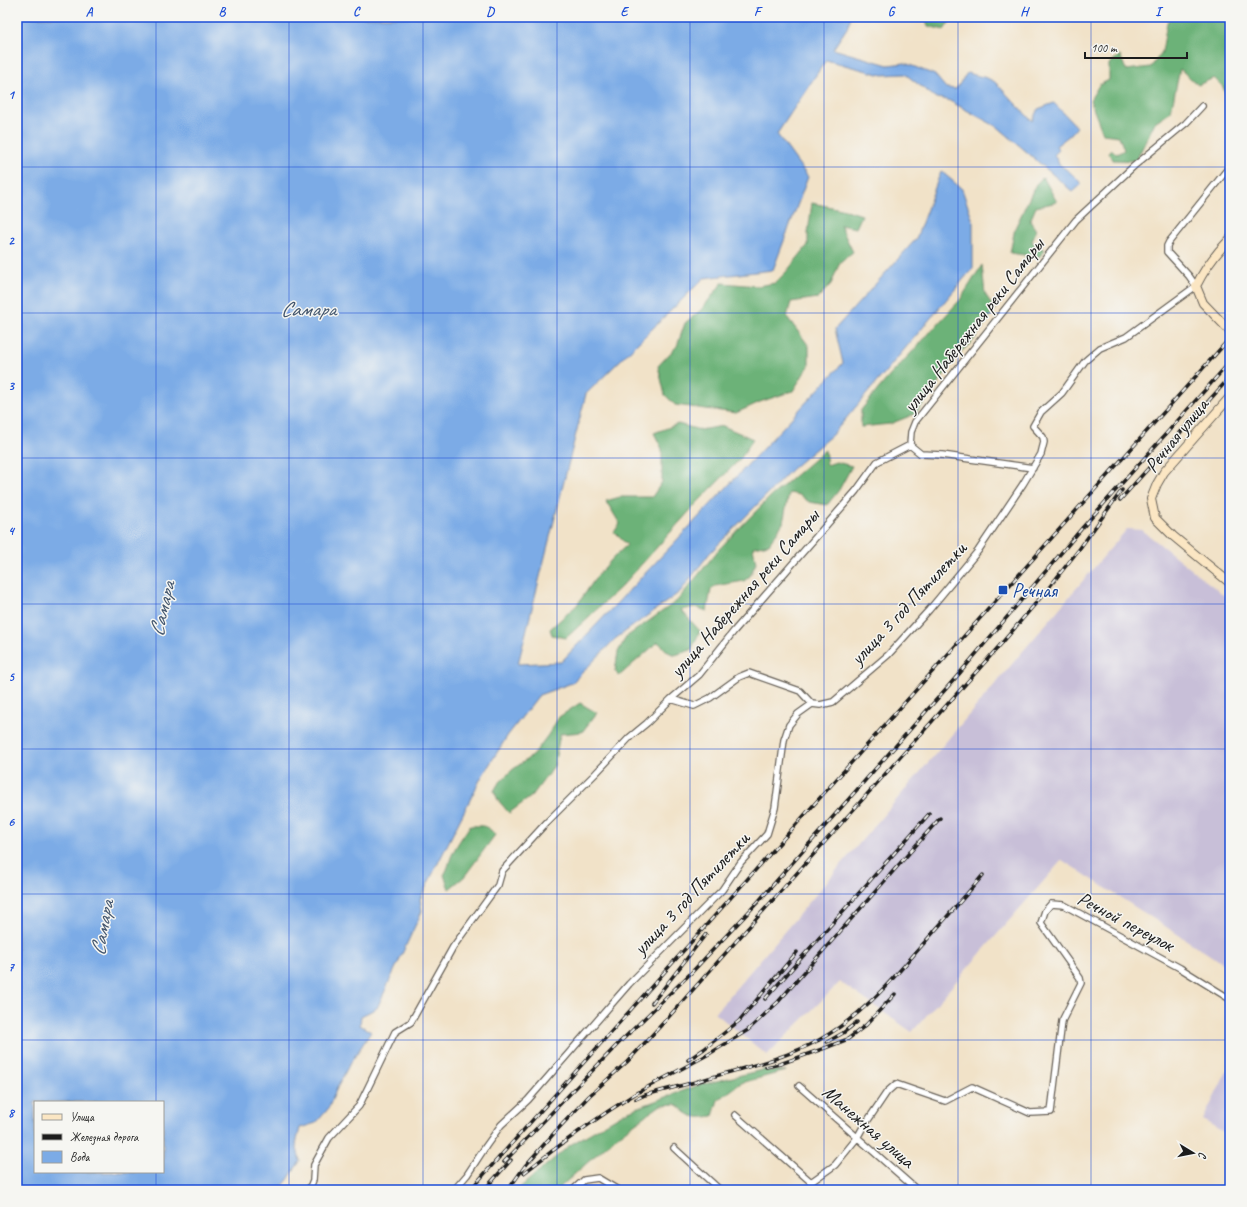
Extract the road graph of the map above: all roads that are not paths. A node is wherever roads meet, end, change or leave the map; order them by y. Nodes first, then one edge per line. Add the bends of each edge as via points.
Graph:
1 (1202, 106) dead end
2 (1230, 166) edge
3 (1230, 239) edge
4 (1196, 286) junction
5 (1230, 331) edge
6 (1230, 397) edge
7 (910, 445) junction
8 (1033, 468) junction
9 (1229, 581) edge
10 (671, 699) junction
11 (812, 704) junction
12 (1230, 999) edge
13 (799, 1086) dead end
14 (735, 1114) dead end
15 (858, 1138) junction
16 (674, 1148) dead end
17 (313, 1180) junction
18 (811, 1182) junction
19 (309, 1190) edge
20 (315, 1190) edge
21 (454, 1190) edge
22 (572, 1190) edge
23 (618, 1190) edge
24 (720, 1190) edge
25 (810, 1190) edge
26 (917, 1190) edge

1 - 7 street, улица Набережная реки Самары via 1076,220 915,422
2 - 4 street via 1167,246 1168,252
3 - 4 street via 1204,271
4 - 5 street via 1203,303
4 - 8 street, улица 3 год Пятилетки via 1126,337 1100,348 1085,361 1062,393 1041,412 1034,426 1044,442
6 - 9 street, Речная улица via 1164,472 1152,499 1155,518 1173,536
7 - 8 street via 921,454
7 - 10 street, улица Набережная реки Самары via 877,462 856,491 699,675
8 - 11 street, улица 3 год Пятилетки via 978,551 888,655 833,702
10 - 11 street via 694,706 749,673 800,691
10 - 17 street, улица Набережная реки Самары via 630,737 502,871 498,885 453,947 411,1022 395,1032 358,1106 329,1138 314,1165
11 - 21 street, улица 3 год Пятилетки via 798,714 789,725 784,740 775,808 768,834 741,862 722,890 629,984 528,1100 501,1125
12 - 15 street, Речной переулок via 1180,968 1064,905 1050,904 1041,923 1081,983 1062,1021 1051,1112 1030,1113 972,1087 945,1101 896,1084 887,1092
13 - 15 street, Манежная улица
14 - 18 street
15 - 18 street, Речной переулок via 835,1165
15 - 26 street, Манежная улица
16 - 24 street
17 - 19 street, улица Набережная реки Самары
17 - 20 street
18 - 25 street
22 - 23 street via 584,1180 598,1178

